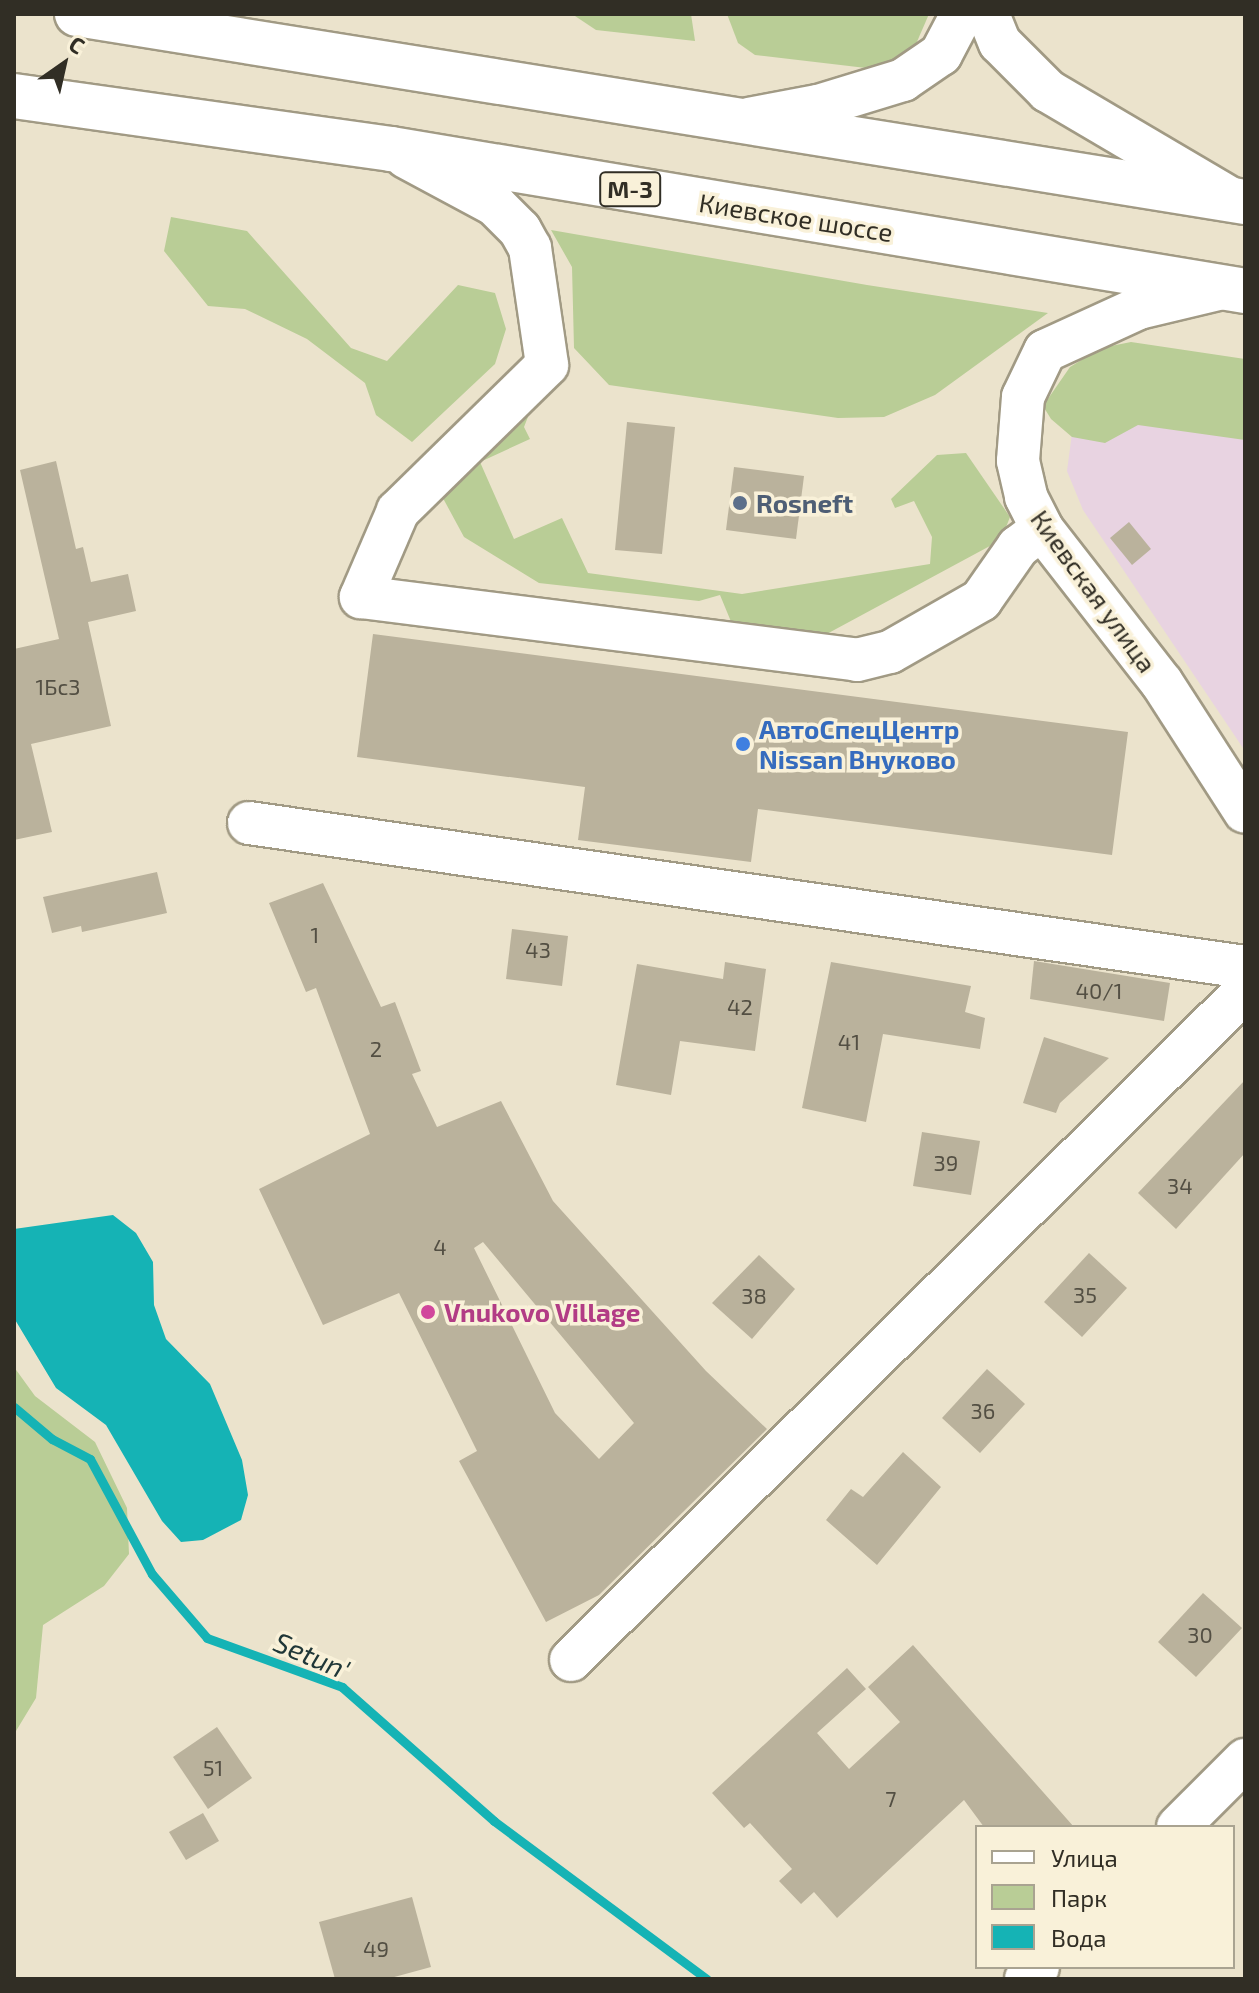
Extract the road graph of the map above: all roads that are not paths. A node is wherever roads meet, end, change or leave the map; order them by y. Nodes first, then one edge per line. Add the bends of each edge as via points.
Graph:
1 (77, 14) edge
2 (962, 14) edge
3 (988, 14) edge
4 (14, 96) edge
5 (741, 121) junction
6 (391, 149) junction
7 (1239, 201) edge
8 (1234, 289) edge
9 (1042, 529) junction
10 (1245, 812) edge
11 (249, 823) dead end
12 (1245, 967) edge
13 (1245, 991) edge
14 (571, 1660) dead end
15 (1245, 1760) edge
16 (1180, 1825) edge

1 - 5 highway
2 - 5 street via 941,54 903,80 818,106
3 - 7 street via 1000,43 1048,91
4 - 6 highway, Киевское шоссе / М-3
5 - 7 highway
6 - 8 highway, Киевское шоссе / М-3
6 - 9 street via 495,205 520,230 530,248 547,365 398,511 361,597 857,660 890,652 981,600 1018,547
8 - 9 street, Киевская улица via 1139,308 1045,351 1030,375 1018,439 1026,497
9 - 10 street, Киевская улица via 1162,683
11 - 12 street
13 - 14 street
15 - 16 street

